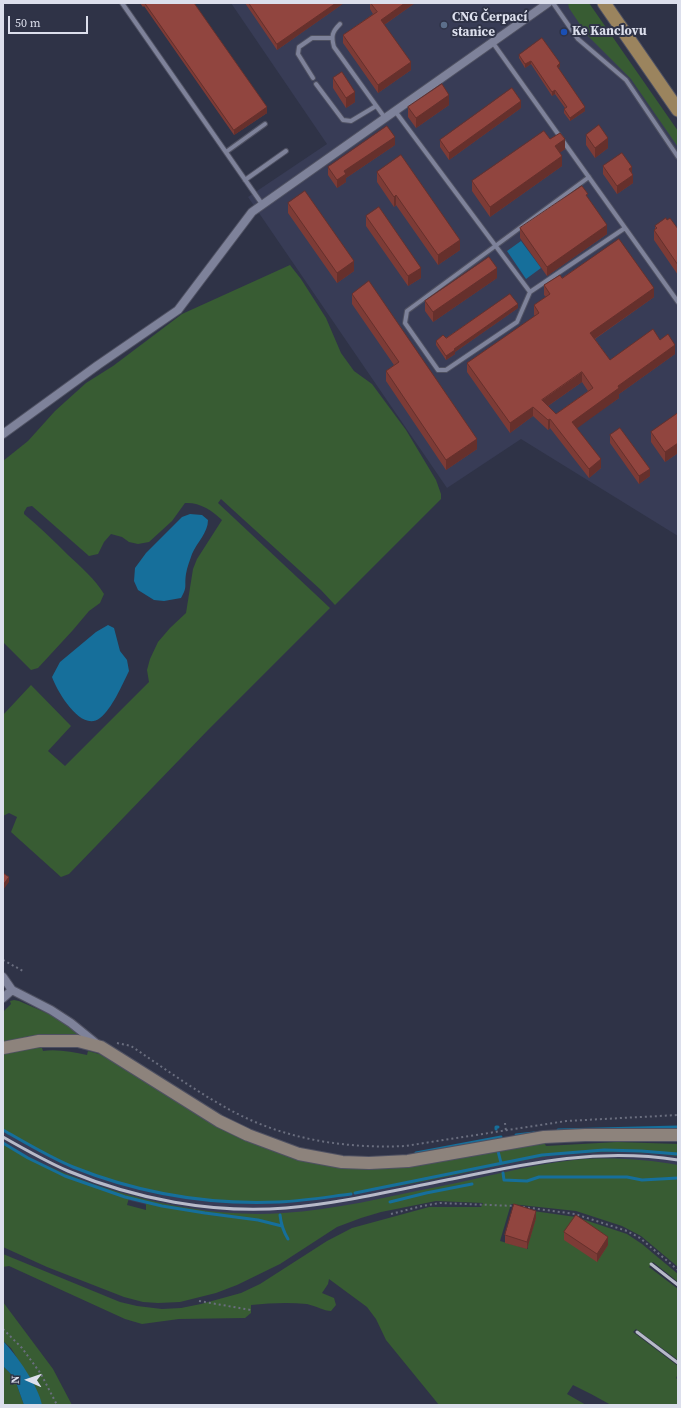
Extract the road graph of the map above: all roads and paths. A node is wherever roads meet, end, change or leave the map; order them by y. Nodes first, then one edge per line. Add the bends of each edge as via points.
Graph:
1 (122, 3) edge
2 (548, 3) edge
3 (553, 3) edge
4 (604, 3) edge
5 (340, 24) dead end
6 (331, 38) junction
7 (493, 43) junction
8 (313, 78) dead end
9 (316, 84) dead end
10 (376, 106) junction
11 (678, 110) edge
12 (396, 111) junction
13 (385, 118) junction
14 (265, 124) dead end
15 (286, 151) dead end
16 (226, 152) junction
17 (678, 157) edge
18 (589, 177) junction
19 (245, 180) junction
20 (262, 205) junction
21 (625, 228) junction
22 (495, 245) junction
23 (530, 292) junction
24 (678, 302) edge
25 (3, 434) edge
26 (3, 960) edge
27 (23, 971) dead end
28 (3, 977) edge
29 (12, 990) junction
30 (3, 998) edge
31 (101, 1047) junction
32 (3, 1048) edge
33 (678, 1115) edge
34 (678, 1135) edge
35 (391, 1214) dead end
36 (678, 1270) edge
37 (199, 1301) dead end
38 (251, 1310) dead end
39 (3, 1329) edge
40 (56, 1405) edge

1 - 16 lane
2 - 7 street
3 - 17 lane via 578,39 626,80
4 - 11 main road
5 - 6 lane via 333,31
6 - 8 lane via 312,38 299,47 298,54
6 - 10 lane via 334,47
7 - 12 street
7 - 18 lane
9 - 10 lane via 343,120 351,121
10 - 13 lane
12 - 13 street
12 - 22 lane
13 - 20 street
14 - 16 lane
15 - 19 lane
16 - 19 lane
18 - 21 lane
18 - 22 lane
19 - 20 lane
20 - 25 street via 252,212 178,310
21 - 23 lane
21 - 24 lane
22 - 23 lane
22 - 23 lane via 407,311 405,322 438,370 446,370 517,322
26 - 27 path
28 - 29 street
29 - 30 street
29 - 31 street via 51,1010
31 - 32 street via 78,1041 39,1041
31 - 33 path via 105,1039 130,1046 223,1107 286,1134 330,1143 405,1146 566,1121
31 - 34 street via 219,1121 299,1154 334,1161 368,1164 408,1160 544,1137
35 - 36 path via 440,1203 500,1205 575,1214 633,1233
37 - 38 path
39 - 40 path via 22,1348 41,1374

